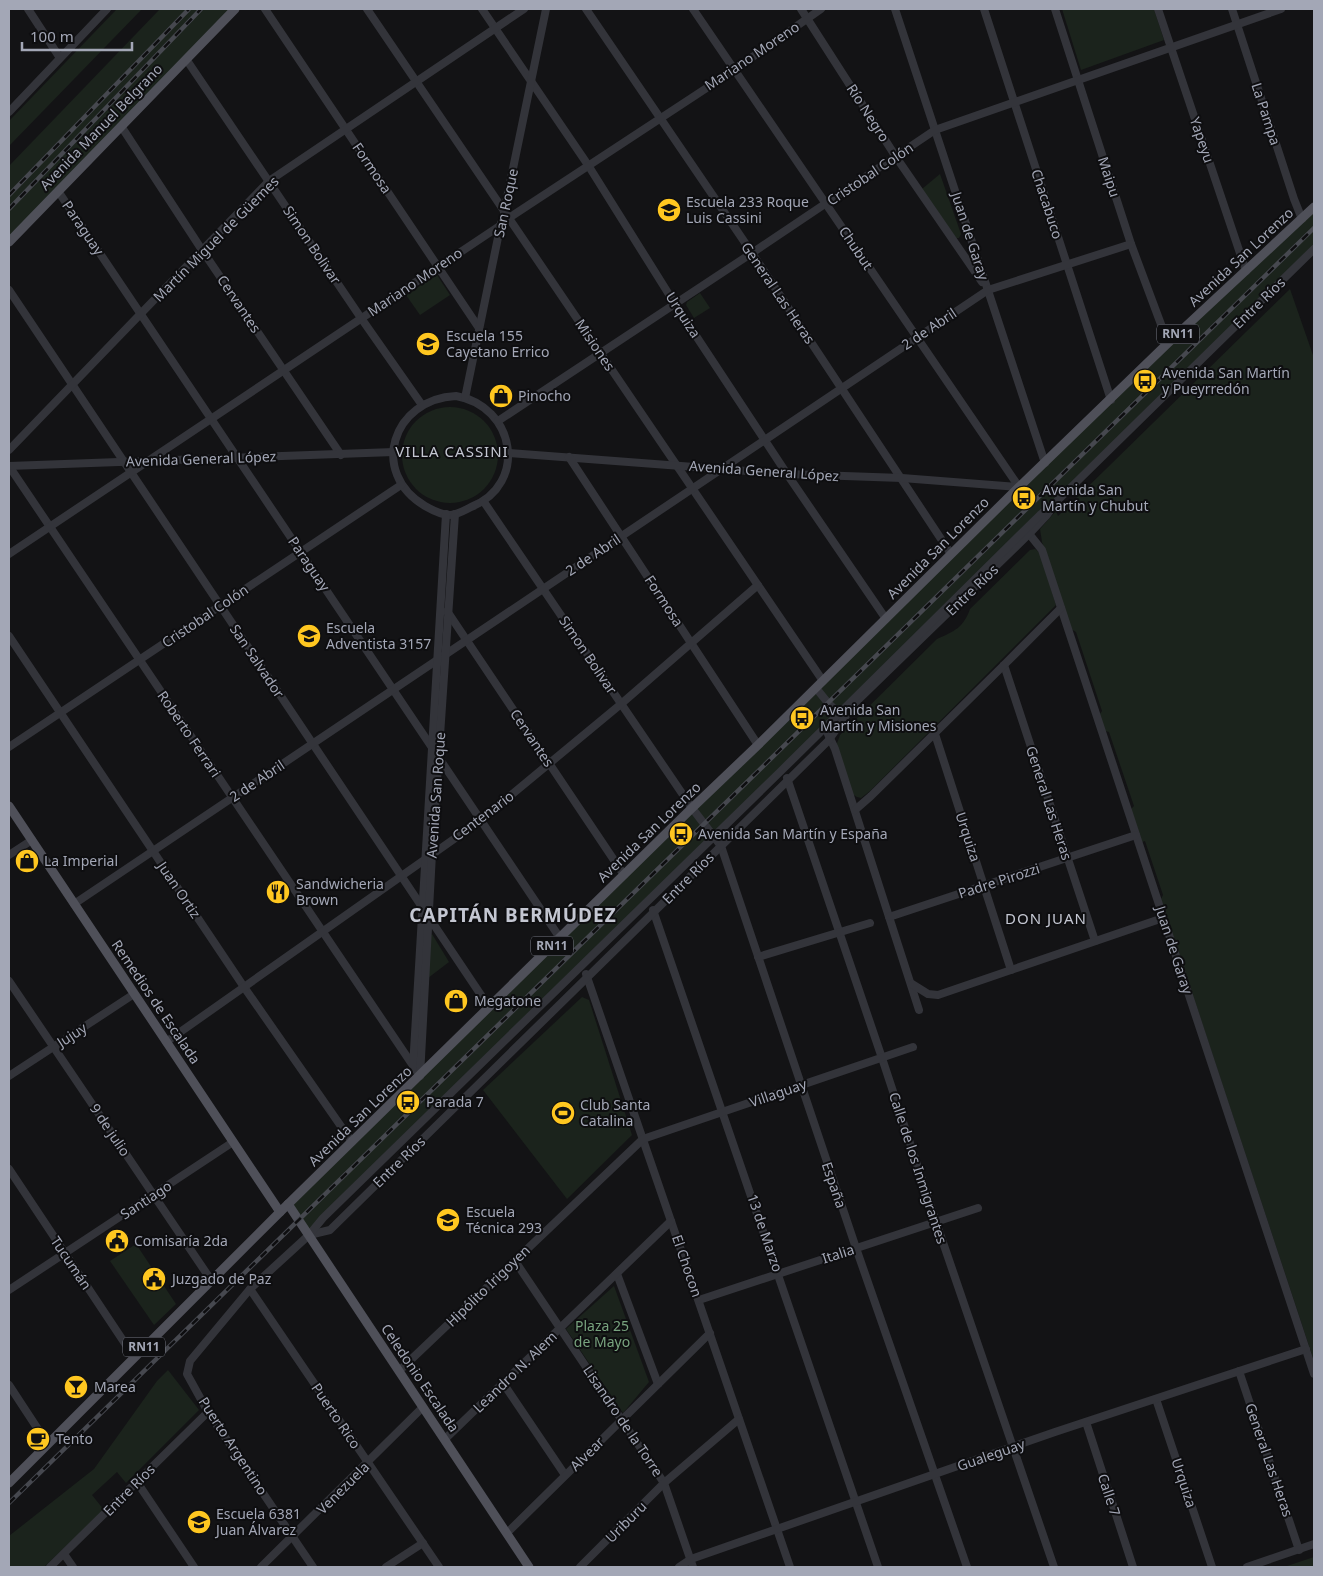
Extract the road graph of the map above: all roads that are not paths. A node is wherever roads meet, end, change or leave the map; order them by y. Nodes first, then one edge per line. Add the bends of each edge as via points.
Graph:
1 (28, 9) edge
2 (106, 9) edge
3 (235, 9) edge
4 (265, 9) edge
5 (368, 9) edge
6 (482, 9) edge
7 (524, 9) edge
8 (546, 9) edge
9 (586, 9) edge
10 (693, 9) edge
11 (801, 9) edge
12 (821, 9) edge
13 (895, 9) edge
14 (984, 9) edge
15 (1055, 9) edge
16 (1158, 9) edge
17 (1232, 9) edge
18 (1281, 9) edge
19 (808, 19) junction
20 (1237, 24) junction
21 (495, 28) junction
22 (1170, 48) junction
23 (60, 58) junction
24 (186, 59) junction
25 (734, 70) junction
26 (1078, 80) junction
27 (417, 81) junction
28 (531, 83) junction
29 (1014, 102) junction
30 (9, 112) edge
31 (659, 118) junction
32 (121, 126) junction
33 (346, 129) junction
34 (935, 130) junction
35 (896, 157) junction
36 (588, 165) junction
37 (269, 181) junction
38 (58, 191) junction
39 (826, 204) junction
40 (1314, 208) edge
41 (504, 210) junction
42 (509, 218) junction
43 (1302, 219) junction
44 (501, 225) junction
45 (9, 242) edge
46 (1131, 244) junction
47 (1314, 249) edge
48 (202, 250) junction
49 (752, 253) junction
50 (1067, 265) junction
51 (437, 266) junction
52 (1246, 271) junction
53 (9, 290) edge
54 (988, 290) junction
55 (675, 304) junction
56 (141, 314) junction
57 (361, 318) junction
58 (480, 328) junction
59 (917, 337) junction
60 (1168, 342) junction
61 (601, 354) junction
62 (284, 370) junction
63 (72, 385) junction
64 (842, 388) junction
65 (465, 398) junction
66 (1111, 400) junction
67 (422, 405) junction
68 (211, 419) junction
69 (498, 421) junction
70 (765, 440) junction
71 (9, 450) edge
72 (394, 452) junction
73 (510, 453) junction
74 (341, 455) junction
75 (237, 457) junction
76 (570, 457) junction
77 (124, 461) junction
78 (148, 461) junction
79 (1045, 463) junction
80 (9, 466) edge
81 (677, 466) junction
82 (722, 468) junction
83 (131, 472) junction
84 (787, 474) junction
85 (902, 478) junction
86 (401, 485) junction
87 (1019, 487) junction
88 (692, 488) junction
89 (484, 502) junction
90 (446, 514) junction
91 (455, 514) junction
92 (50, 527) junction
93 (1027, 532) junction
94 (621, 536) junction
95 (301, 552) junction
96 (9, 554) edge
97 (951, 554) junction
98 (758, 585) junction
99 (543, 589) junction
100 (440, 601) junction
101 (220, 606) junction
102 (1061, 608) junction
103 (448, 612) junction
104 (886, 619) junction
105 (9, 636) edge
106 (467, 640) junction
107 (692, 644) junction
108 (445, 655) junction
109 (139, 660) junction
110 (437, 660) junction
111 (1004, 666) junction
112 (824, 681) junction
113 (816, 688) junction
114 (393, 690) junction
115 (621, 704) junction
116 (60, 712) junction
117 (841, 716) junction
118 (824, 729) junction
119 (935, 734) junction
120 (830, 738) junction
121 (312, 744) junction
122 (758, 745) junction
123 (9, 747) edge
124 (432, 747) junction
125 (439, 759) junction
126 (550, 764) junction
127 (782, 770) junction
128 (788, 780) junction
129 (232, 798) junction
130 (9, 806) edge
131 (692, 808) junction
132 (855, 810) junction
133 (481, 820) junction
134 (714, 836) junction
135 (1136, 836) junction
136 (32, 840) junction
137 (721, 846) junction
138 (153, 851) junction
139 (432, 854) junction
140 (9, 855) edge
141 (1067, 858) junction
142 (425, 859) junction
143 (624, 875) junction
144 (401, 876) junction
145 (984, 886) junction
146 (646, 903) junction
147 (74, 904) junction
148 (422, 909) junction
149 (655, 912) junction
150 (429, 916) junction
151 (889, 917) junction
152 (1163, 918) junction
153 (870, 922) dead end
154 (322, 932) junction
155 (839, 932) junction
156 (560, 938) junction
157 (1095, 941) junction
158 (758, 957) junction
159 (580, 967) junction
160 (1012, 970) junction
161 (588, 977) junction
162 (9, 980) edge
163 (910, 983) junction
164 (244, 987) junction
165 (134, 994) junction
166 (489, 1007) junction
167 (919, 1010) dead end
168 (166, 1042) junction
169 (913, 1047) dead end
170 (53, 1048) junction
171 (882, 1058) junction
172 (413, 1067) junction
173 (476, 1069) junction
174 (9, 1076) edge
175 (420, 1076) junction
176 (484, 1078) junction
177 (801, 1085) junction
178 (723, 1112) junction
179 (406, 1137) junction
180 (642, 1139) junction
181 (233, 1142) junction
182 (352, 1142) junction
183 (414, 1147) junction
184 (9, 1169) edge
185 (154, 1195) junction
186 (288, 1204) junction
187 (978, 1208) dead end
188 (280, 1212) junction
189 (672, 1221) junction
190 (936, 1222) junction
191 (309, 1235) junction
192 (856, 1248) junction
193 (64, 1253) junction
194 (515, 1261) junction
195 (617, 1274) junction
196 (778, 1274) junction
197 (211, 1280) junction
198 (250, 1289) junction
199 (9, 1290) edge
200 (699, 1300) junction
201 (560, 1328) junction
202 (710, 1333) junction
203 (1306, 1349) junction
204 (134, 1357) junction
205 (399, 1371) junction
206 (1239, 1371) junction
207 (187, 1374) joint
208 (1314, 1374) edge
209 (503, 1383) junction
210 (658, 1384) junction
211 (9, 1385) edge
212 (1156, 1399) junction
213 (423, 1407) junction
214 (208, 1412) junction
215 (740, 1419) junction
216 (622, 1420) junction
217 (1086, 1422) junction
218 (444, 1439) junction
219 (47, 1443) junction
220 (1013, 1447) junction
221 (368, 1463) junction
222 (934, 1474) junction
223 (565, 1475) junction
224 (137, 1482) junction
225 (9, 1483) edge
226 (664, 1483) junction
227 (855, 1502) junction
228 (777, 1529) junction
229 (507, 1533) junction
230 (292, 1537) junction
231 (424, 1543) junction
232 (1314, 1544) edge
233 (1299, 1550) junction
234 (64, 1554) junction
235 (692, 1563) edge
236 (50, 1567) edge
237 (73, 1567) edge
238 (194, 1567) edge
239 (261, 1567) edge
240 (313, 1567) edge
241 (386, 1567) edge
242 (439, 1567) edge
243 (529, 1567) edge
244 (580, 1567) edge
245 (679, 1567) edge
246 (790, 1567) edge
247 (878, 1567) edge
248 (967, 1567) edge
249 (1054, 1567) edge
250 (1133, 1567) edge
251 (1212, 1567) edge
252 (1247, 1567) edge

1 - 23 street
2 - 23 street
3 - 24 main road, Avenida Manuel Belgrano
4 - 33 street, Formosa
5 - 27 street, Misiones
6 - 21 street, Urquiza
7 - 21 street, Martín Miguel de Güemes
8 - 28 street, San Roque
9 - 31 street, General Las Heras
10 - 25 street, Chubut
11 - 19 street, Río Negro
12 - 19 street, Mariano Moreno
13 - 34 street, Juan de Garay
14 - 29 street, Chacabuco
15 - 26 street, Maipu
16 - 22 street, Yapeyu
17 - 20 street, La Pampa
18 - 20 street, Cristobal Colón
19 - 25 street, Mariano Moreno
19 - 35 street, Río Negro
20 - 22 street, Cristobal Colón
20 - 43 street, La Pampa
21 - 27 street, Martín Miguel de Güemes
21 - 28 street, Urquiza
22 - 26 street, Cristobal Colón
22 - 52 street, Yapeyu
23 - 30 street
24 - 32 main road, Avenida Manuel Belgrano
24 - 37 street, Simon Bolivar
25 - 31 street, Mariano Moreno
25 - 39 street, Chubut
26 - 29 street, Cristobal Colón
26 - 46 street, Maipu
27 - 33 street, Martín Miguel de Güemes
27 - 41 street, Misiones
28 - 36 street, Urquiza
28 - 41 street, San Roque
29 - 34 street, Cristobal Colón
29 - 50 street, Chacabuco
31 - 36 street, Mariano Moreno
31 - 49 street, General Las Heras
32 - 38 main road, Avenida Manuel Belgrano
32 - 48 street, Cervantes
33 - 37 street, Martín Miguel de Güemes
33 - 51 street, Formosa
34 - 35 street, Cristobal Colón
34 - 54 street, Juan de Garay
35 - 39 street, Cristobal Colón
35 - 54 street, Río Negro
36 - 42 street, Mariano Moreno
36 - 55 street, Urquiza
37 - 48 street, Martín Miguel de Güemes
37 - 57 street, Simon Bolivar
38 - 45 main road, Avenida Manuel Belgrano
38 - 56 street, Paraguay
39 - 49 street, Cristobal Colón
39 - 59 street, Chubut
40 - 43 main road, Avenida San Lorenzo / RN11
41 - 42 street, Misiones
41 - 44 street, San Roque
42 - 44 street, Mariano Moreno
42 - 61 street, Misiones
43 - 52 main road, Avenida San Lorenzo / RN11
44 - 51 street, Mariano Moreno
44 - 58 street, San Roque
46 - 50 street, 2 de Abril
46 - 60 street, Maipu
47 - 93 street, Entre Ríos
48 - 56 street, Martín Miguel de Güemes
48 - 62 street, Cervantes
49 - 55 street, Cristobal Colón
49 - 64 street, General Las Heras
50 - 54 street, 2 de Abril
50 - 66 street, Chacabuco
51 - 57 street, Mariano Moreno
51 - 58 street, Formosa
52 - 60 main road, Avenida San Lorenzo / RN11
53 - 63 street, San Salvador
54 - 59 street, 2 de Abril
54 - 79 street, Juan de Garay
55 - 61 street, Cristobal Colón
55 - 70 street, Urquiza
56 - 63 street, Martín Miguel de Güemes
56 - 68 street, Paraguay
57 - 62 street, Mariano Moreno
57 - 67 street, Simon Bolivar
58 - 65 street, San Roque
59 - 64 street, 2 de Abril
59 - 87 street, Chubut
60 - 66 main road, Avenida San Lorenzo / RN11
61 - 69 street, Cristobal Colón
61 - 81 street, Misiones
62 - 68 street, Mariano Moreno
62 - 74 street, Cervantes
63 - 71 street, Martín Miguel de Güemes
63 - 77 street, San Salvador
64 - 70 street, 2 de Abril
64 - 85 street, General Las Heras
65 - 67 street via 444,397
65 - 69 street via 483,406
66 - 79 main road, Avenida San Lorenzo / RN11
67 - 72 street via 408,416 398,432
68 - 75 street, Paraguay
68 - 78 street, Mariano Moreno
69 - 73 street
70 - 82 street, 2 de Abril
70 - 84 street, Urquiza
72 - 74 street, Avenida General López
72 - 86 street
73 - 76 street, Avenida General López
73 - 89 street via 500,486
74 - 75 street, Avenida General López
75 - 78 street, Avenida General López
75 - 95 street, Paraguay
76 - 81 street, Avenida General López
76 - 94 street, Formosa
77 - 78 street, Avenida General López
77 - 80 street, Avenida General López
77 - 83 street, San Salvador
78 - 83 street, Mariano Moreno
79 - 87 main road, Avenida San Lorenzo / RN11
80 - 92 street, Roberto Ferrari
81 - 82 street, Avenida General López
81 - 88 street, Misiones
82 - 84 street, Avenida General López
82 - 88 street, 2 de Abril
83 - 92 street, Mariano Moreno
83 - 101 street, San Salvador
84 - 85 street, Avenida General López
84 - 104 street, Urquiza
85 - 87 street, Avenida General López
85 - 97 street, General Las Heras
86 - 90 street via 416,501
86 - 95 street, Cristobal Colón
87 - 97 main road, Avenida San Lorenzo / RN11
88 - 94 street, 2 de Abril
88 - 98 street, Misiones
89 - 91 street
89 - 99 street, Simon Bolivar
90 - 91 street
90 - 100 street, Avenida San Roque
91 - 103 street, Avenida San Roque
92 - 96 street, Mariano Moreno
92 - 109 street, Roberto Ferrari
93 - 102 street, Juan de Garay via 1042,550
93 - 117 street, Entre Ríos
94 - 99 street, 2 de Abril
94 - 107 street, Formosa
95 - 101 street, Cristobal Colón
95 - 114 street, Paraguay
97 - 104 main road, Avenida San Lorenzo / RN11
98 - 107 street, Centenario
98 - 112 street, Misiones
99 - 106 street, 2 de Abril
99 - 115 street, Simon Bolivar
100 - 103 street, Cervantes
100 - 110 street, Avenida San Roque
101 - 109 street, Cristobal Colón
101 - 121 street, San Salvador
102 - 111 street
102 - 135 street, Juan de Garay
103 - 106 street, Cervantes
103 - 108 street, Avenida San Roque
104 - 112 main road, Avenida San Lorenzo / RN11
105 - 116 street, Juan Ortiz
106 - 108 street, 2 de Abril
106 - 126 street, Cervantes
107 - 115 street, Centenario
107 - 122 street, Formosa
108 - 110 street, 2 de Abril
108 - 125 street, Avenida San Roque
109 - 116 street, Cristobal Colón
109 - 129 street, Roberto Ferrari
110 - 114 street, 2 de Abril
110 - 124 street, Avenida San Roque
111 - 119 street
111 - 141 street, General Las Heras
112 - 113 main road, Avenida San Lorenzo / RN11
113 - 117 street
113 - 122 main road, Avenida San Lorenzo / RN11
114 - 121 street, 2 de Abril
114 - 124 street, Paraguay
115 - 126 street, Centenario
115 - 131 street, Simon Bolivar
116 - 123 street, Cristobal Colón
116 - 138 street, Juan Ortiz
117 - 118 street, Entre Ríos
117 - 120 street, Entre Ríos
118 - 120 street
118 - 127 street, Entre Ríos
119 - 132 street
119 - 145 street, Urquiza
120 - 128 street, Entre Ríos
120 - 132 street
121 - 129 street, 2 de Abril
121 - 144 street, San Salvador
122 - 131 main road, Avenida San Lorenzo / RN11
124 - 125 street, Paraguay
124 - 142 street, Avenida San Roque
125 - 133 street, Paraguay
125 - 139 street, Avenida San Roque
126 - 133 street, Centenario
126 - 143 street, Cervantes
127 - 128 street, Calle de los Inmigrantes
127 - 134 street, Entre Ríos
128 - 137 street, Entre Ríos
128 - 155 street, Calle de los Inmigrantes
129 - 138 street, 2 de Abril
129 - 154 street, Roberto Ferrari
130 - 136 main road, Remedios de Escalada
131 - 134 street, España
131 - 143 main road, Avenida San Lorenzo / RN11
132 - 151 street
133 - 139 street, Centenario
133 - 156 street, Paraguay
134 - 137 street, España
134 - 146 street, Entre Ríos
135 - 141 street, Padre Pirozzi
135 - 152 street, Juan de Garay
136 - 140 street
136 - 147 main road, Remedios de Escalada
137 - 149 street, Entre Ríos
137 - 158 street, España
138 - 147 street, 2 de Abril
138 - 164 street, Juan Ortiz
139 - 142 street, Centenario
139 - 150 street, Avenida San Roque
141 - 145 street, Padre Pirozzi
141 - 157 street, General Las Heras
142 - 144 street, Centenario
142 - 148 street, Avenida San Roque
143 - 156 main road, Avenida San Lorenzo / RN11
144 - 148 street, San Salvador
144 - 154 street, Centenario
145 - 151 street, Padre Pirozzi
145 - 160 street, Urquiza
146 - 149 street, 13 de Marzo
146 - 159 street, Entre Ríos
147 - 165 main road, Remedios de Escalada
148 - 150 street, San Salvador
148 - 172 street, Avenida San Roque
149 - 161 street, Entre Ríos
149 - 178 street, 13 de Marzo
150 - 166 street, San Salvador
150 - 175 street, Avenida San Roque
151 - 163 street
152 - 157 street
152 - 203 street, Juan de Garay
153 - 155 street
154 - 164 street, Centenario
154 - 172 street, Roberto Ferrari
155 - 158 street
155 - 171 street, Calle de los Inmigrantes
156 - 166 main road, Avenida San Lorenzo / RN11
157 - 160 street
158 - 177 street, España
159 - 161 street, El Chocon
159 - 173 street, Entre Ríos
160 - 163 street via 938,995 928,994
161 - 176 street, Entre Ríos
161 - 180 street, El Chocon
162 - 170 street, 9 de julio
163 - 167 street
164 - 168 street, Centenario
164 - 182 street, Juan Ortiz
165 - 168 main road, Remedios de Escalada
165 - 170 street, Jujuy
166 - 175 main road, Avenida San Lorenzo / RN11
168 - 181 main road, Remedios de Escalada
169 - 171 street, Villaguay
170 - 174 street, Jujuy
170 - 185 street, 9 de julio
171 - 177 street, Villaguay
171 - 190 street, Calle de los Inmigrantes
172 - 175 street, Roberto Ferrari
173 - 176 street
173 - 179 street, Entre Ríos
175 - 182 main road, Avenida San Lorenzo / RN11
176 - 183 street, Entre Ríos
177 - 178 street, Villaguay
177 - 192 street, España
178 - 180 street, Villaguay
178 - 196 street, 13 de Marzo
179 - 183 street
179 - 191 street, Entre Ríos
180 - 189 street, El Chocon
180 - 194 street, Hipólito Irigoyen
181 - 185 street, Santiago
181 - 188 main road, Remedios de Escalada
182 - 186 main road, Avenida San Lorenzo / RN11
183 - 191 street, Entre Ríos via 330,1230
184 - 193 street, Tucumán
185 - 193 street, Santiago
185 - 197 street, 9 de julio
186 - 188 main road, Avenida San Lorenzo / RN11
186 - 191 main road, Celedonio Escalada
187 - 190 street, Italia
188 - 197 main road, Avenida San Lorenzo / RN11
189 - 195 street, Leandro N. Alem
189 - 200 street, El Chocon
190 - 192 street, Italia
190 - 220 street, Calle de los Inmigrantes
191 - 198 street, Entre Ríos
191 - 205 main road, Celedonio Escalada
192 - 196 street, Italia
192 - 222 street, España
193 - 199 street, Santiago
193 - 204 street, Tucumán
194 - 201 street, Lisandro de la Torre
194 - 205 street, Hipólito Irigoyen
195 - 201 street, Leandro N. Alem
195 - 210 street
196 - 200 street, Italia
196 - 227 street, 13 de Marzo
197 - 204 main road, Avenida San Lorenzo / RN11
198 - 207 street, Entre Ríos via 190,1361
198 - 221 street, Puerto Rico
200 - 202 street, El Chocon
201 - 209 street, Leandro N. Alem
201 - 216 street, Lisandro de la Torre
202 - 210 street, Alvear
202 - 215 street, El Chocon
203 - 206 street, Gualeguay
203 - 208 street, Juan de Garay
204 - 219 main road, Avenida San Lorenzo / RN11
205 - 213 main road, Celedonio Escalada
206 - 212 street, Gualeguay
206 - 233 street, General Las Heras
207 - 214 street, Puerto Argentino
209 - 218 street, Leandro N. Alem
209 - 223 street
210 - 216 street, Alvear
211 - 219 street
212 - 217 street, Gualeguay
212 - 251 street, Urquiza
213 - 218 main road, Celedonio Escalada
213 - 221 street, Venezuela
214 - 224 street, Entre Ríos
214 - 230 street, Puerto Argentino
215 - 226 street, Uriburu
215 - 228 street, El Chocon
216 - 223 street, Alvear
216 - 226 street, Lisandro de la Torre
217 - 220 street, Gualeguay
217 - 250 street, Calle 7
218 - 229 main road, Celedonio Escalada
219 - 225 main road, Avenida San Lorenzo / RN11
220 - 222 street, Gualeguay
220 - 249 street, Calle de los Inmigrantes
221 - 230 street, Venezuela
221 - 231 street, Puerto Rico
222 - 227 street, Gualeguay
222 - 248 street, España
223 - 229 street, Alvear
224 - 234 street, Entre Ríos
224 - 238 street
226 - 235 street, Lisandro de la Torre
226 - 244 street, Uriburu
227 - 228 street, Gualeguay
227 - 247 street, 13 de Marzo
228 - 235 street, Gualeguay
228 - 246 street, El Chocon
229 - 243 main road, Celedonio Escalada
230 - 239 street, Venezuela
230 - 240 street, Puerto Argentino
231 - 241 street
231 - 242 street, Puerto Rico
232 - 233 street
233 - 252 street
234 - 236 street, Entre Ríos
234 - 237 street
235 - 245 street, Gualeguay

